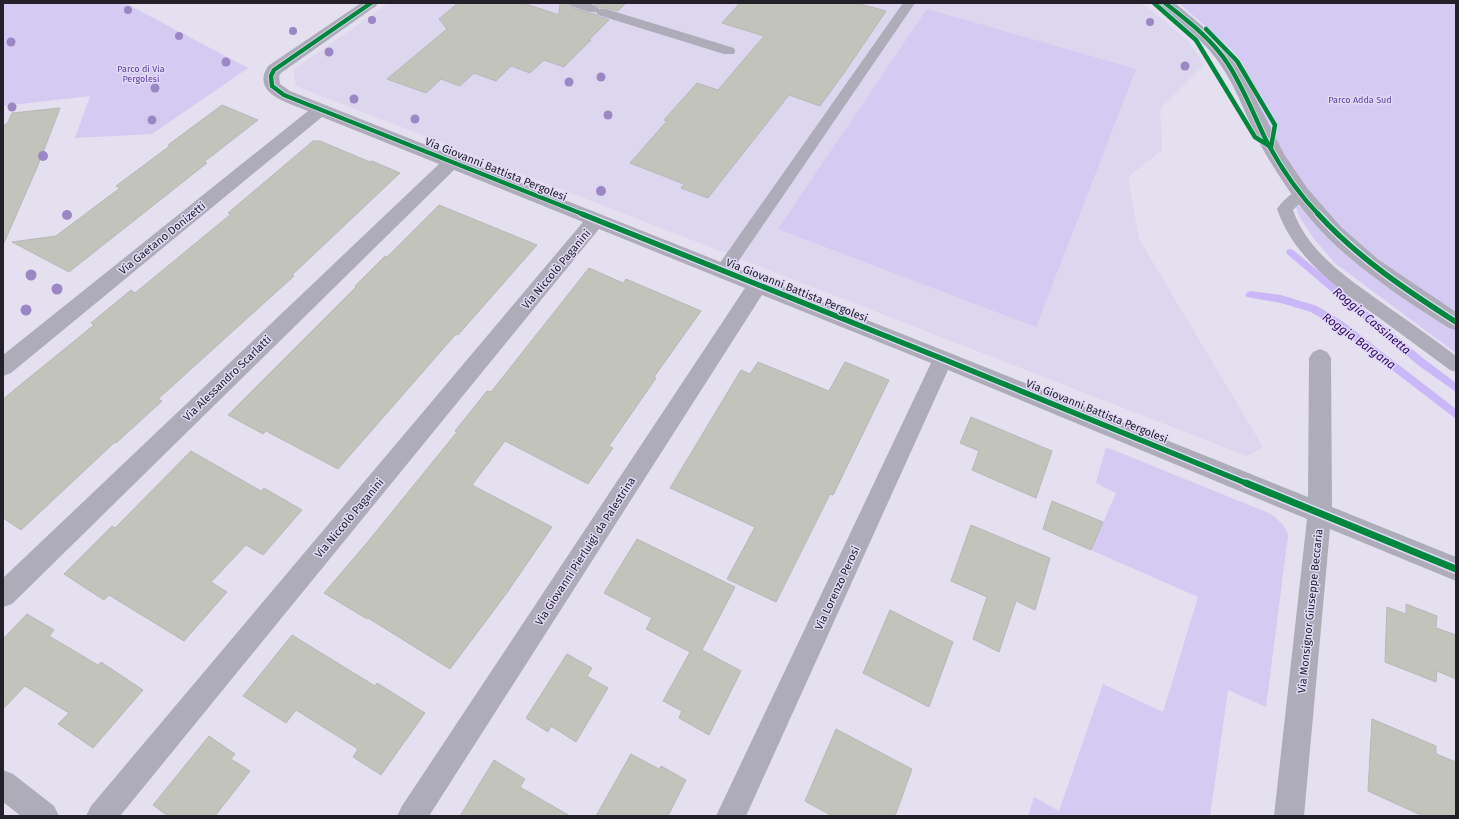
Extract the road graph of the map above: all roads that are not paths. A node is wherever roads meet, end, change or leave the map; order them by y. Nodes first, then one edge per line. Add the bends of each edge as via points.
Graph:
1 (371, 3) edge
2 (575, 3) edge
3 (909, 3) edge
4 (1165, 3) edge
5 (729, 52) dead end
6 (321, 109) junction
7 (452, 162) junction
8 (1302, 194) junction
9 (596, 220) junction
10 (723, 271) junction
11 (758, 285) junction
12 (1456, 322) edge
13 (1320, 358) dead end
14 (943, 359) junction
15 (1456, 365) edge
16 (3, 367) edge
17 (1320, 513) junction
18 (1456, 569) edge
19 (3, 595) edge
20 (3, 784) edge
21 (44, 816) edge
22 (101, 816) edge
23 (412, 816) edge
24 (731, 816) edge
25 (1289, 816) edge

1 - 6 street, Via Giovanni Battista Pergolesi via 274,70 271,76 272,86 280,92
2 - 5 lane
3 - 10 lane
4 - 8 street via 1222,54 1268,142
6 - 7 street, Via Giovanni Battista Pergolesi
6 - 16 street, Via Gaetano Donizetti
7 - 9 street, Via Giovanni Battista Pergolesi
7 - 19 street, Via Alessandro Scarlatti
8 - 12 street via 1331,231 1372,266
8 - 15 lane via 1285,209 1287,220 1305,246 1336,277
9 - 10 street, Via Giovanni Battista Pergolesi
9 - 22 street, Via Niccolò Paganini
10 - 11 street, Via Giovanni Battista Pergolesi
11 - 14 street, Via Giovanni Battista Pergolesi
11 - 23 street, Via Giovanni Pierluigi da Palestrina
13 - 17 street, Via Monsignor Giuseppe Beccaria
14 - 17 street, Via Giovanni Battista Pergolesi
14 - 24 street, Via Lorenzo Perosi
17 - 18 street, Via Giovanni Battista Pergolesi
17 - 25 street, Via Monsignor Giuseppe Beccaria
20 - 21 street

